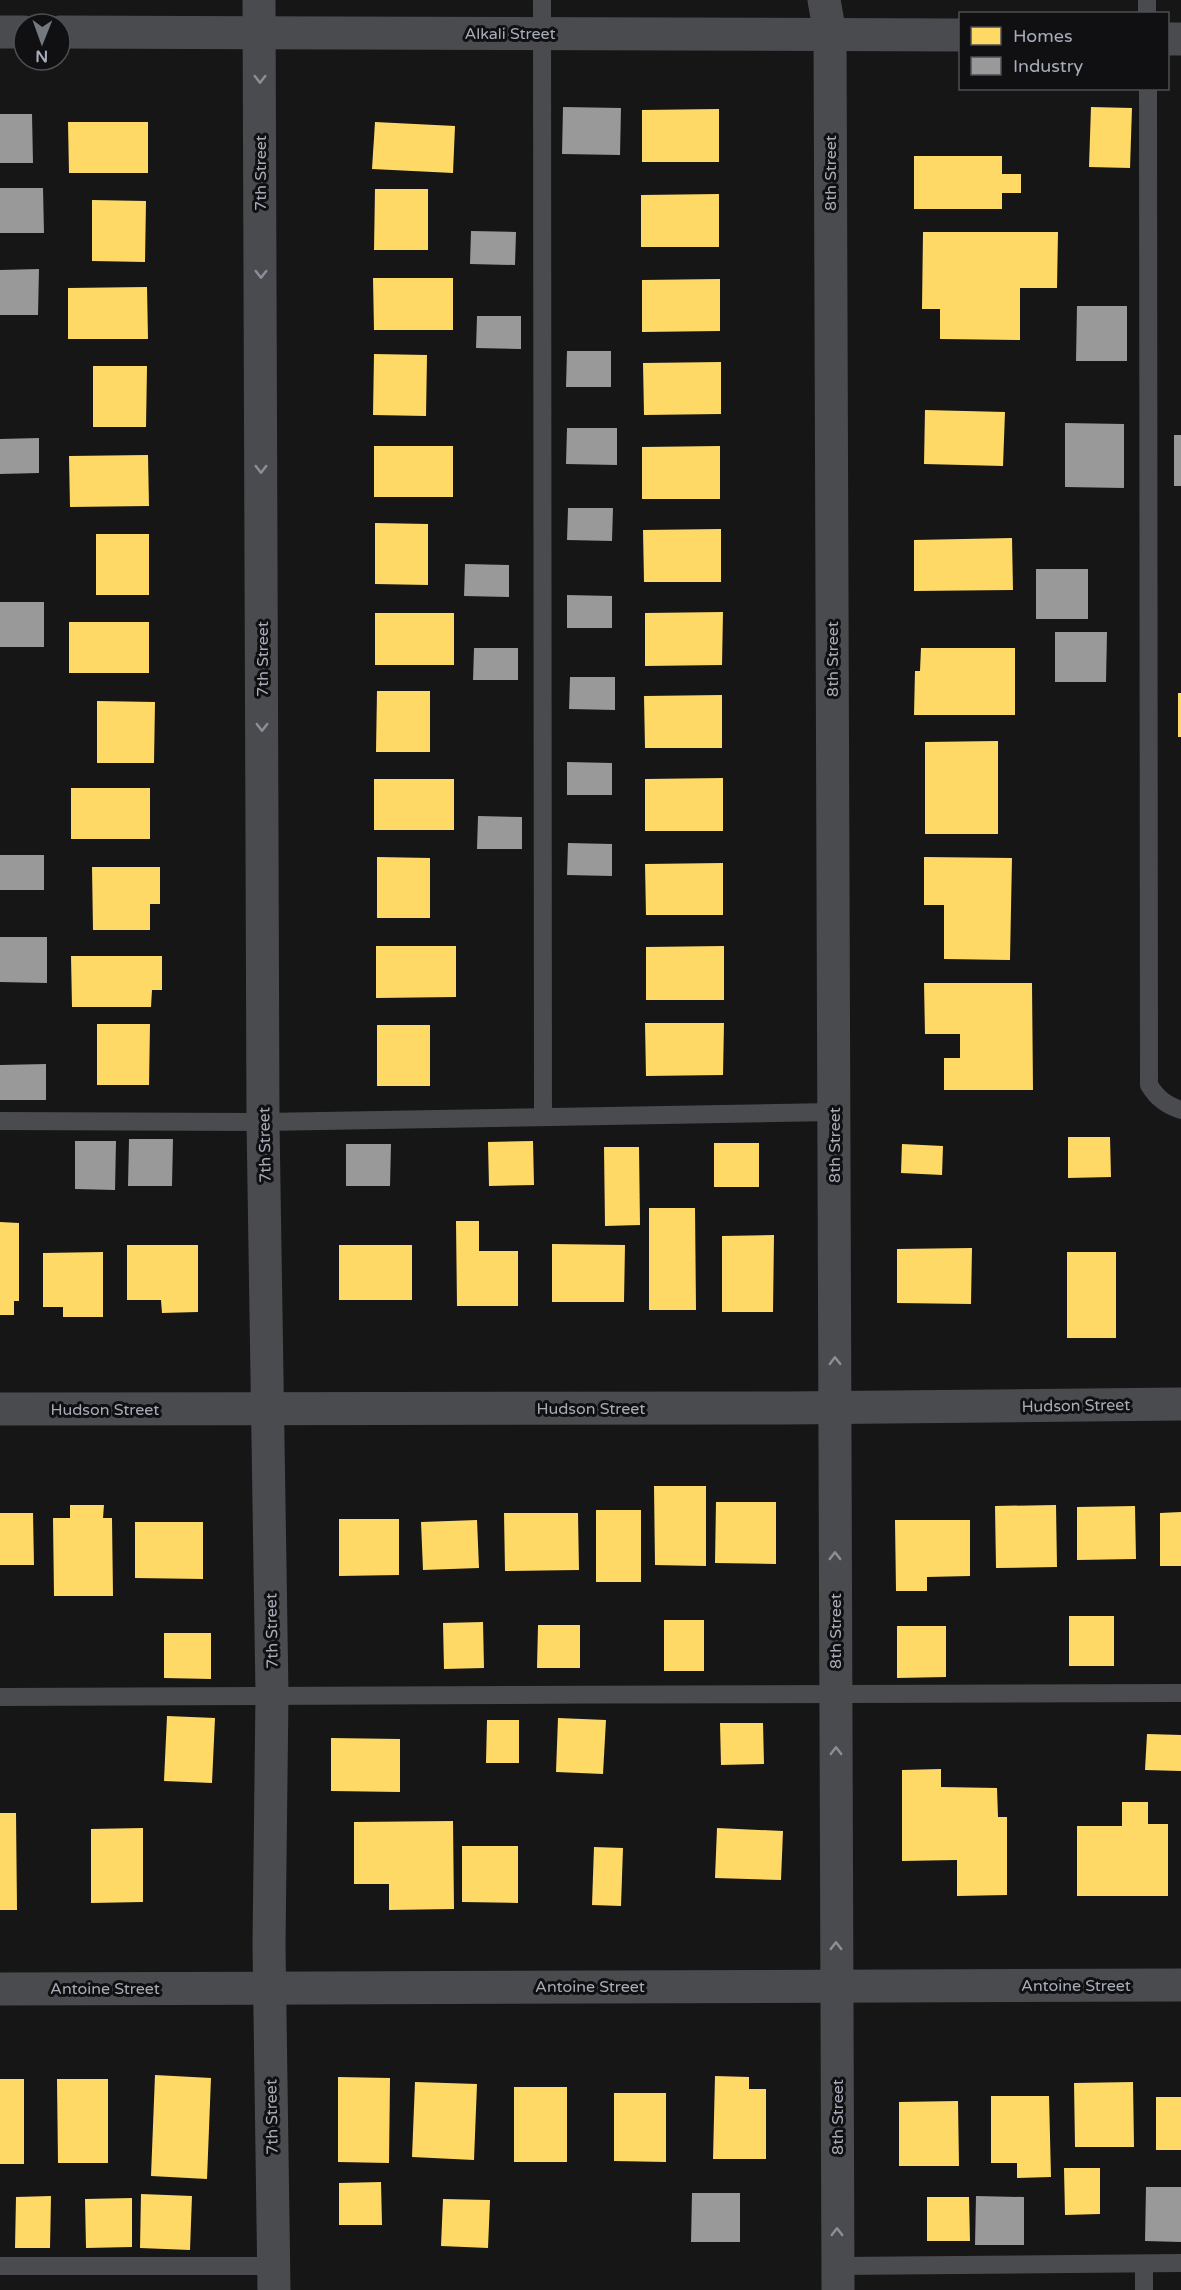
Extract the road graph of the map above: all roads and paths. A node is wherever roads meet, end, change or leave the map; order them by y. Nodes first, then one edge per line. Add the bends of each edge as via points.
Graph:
1 (259, 0) edge
2 (542, 0) edge
3 (824, 0) edge
4 (72, 32) edge
5 (542, 33) junction
6 (260, 34) junction
7 (830, 34) junction
8 (959, 35) edge
9 (1148, 90) edge
10 (1181, 1110) edge
11 (833, 1112) junction
12 (543, 1116) junction
13 (0, 1121) edge
14 (263, 1122) junction
15 (1181, 1404) edge
16 (836, 1407) junction
17 (269, 1408) junction
18 (0, 1409) edge
19 (272, 1694) junction
20 (1181, 1694) edge
21 (836, 1696) junction
22 (0, 1697) edge
23 (1181, 1985) edge
24 (837, 1986) junction
25 (269, 1987) junction
26 (0, 1989) edge
27 (1181, 2263) edge
28 (1144, 2264) junction
29 (0, 2266) edge
30 (274, 2278) edge
31 (838, 2278) edge
32 (1144, 2290) edge

1 - 6 street, 7th Street
2 - 5 lane
3 - 7 street, 8th Street
4 - 6 street, Alkali Street
5 - 6 street, Alkali Street
5 - 7 street, Alkali Street
5 - 12 lane
6 -> 14 street, 7th Street
7 - 8 street, Alkali Street
7 - 11 street, 8th Street
9 - 10 lane via 1149,1085 1168,1106
11 - 12 lane
16 -> 11 street, 8th Street
12 - 14 lane
13 - 14 lane
14 - 17 street, 7th Street
15 - 16 street, Hudson Street
16 - 17 street, Hudson Street
21 -> 16 street, 8th Street
17 - 18 street, Hudson Street
17 - 19 street, 7th Street
19 - 21 lane
19 - 22 lane
19 - 25 street, 7th Street
20 - 21 lane
24 -> 21 street, 8th Street
23 - 24 street, Antoine Street
24 - 25 street, Antoine Street
31 -> 24 street, 8th Street
25 - 26 street, Antoine Street
25 - 30 street, 7th Street
27 - 28 lane
28 - 31 lane
28 - 32 lane
29 - 30 lane

